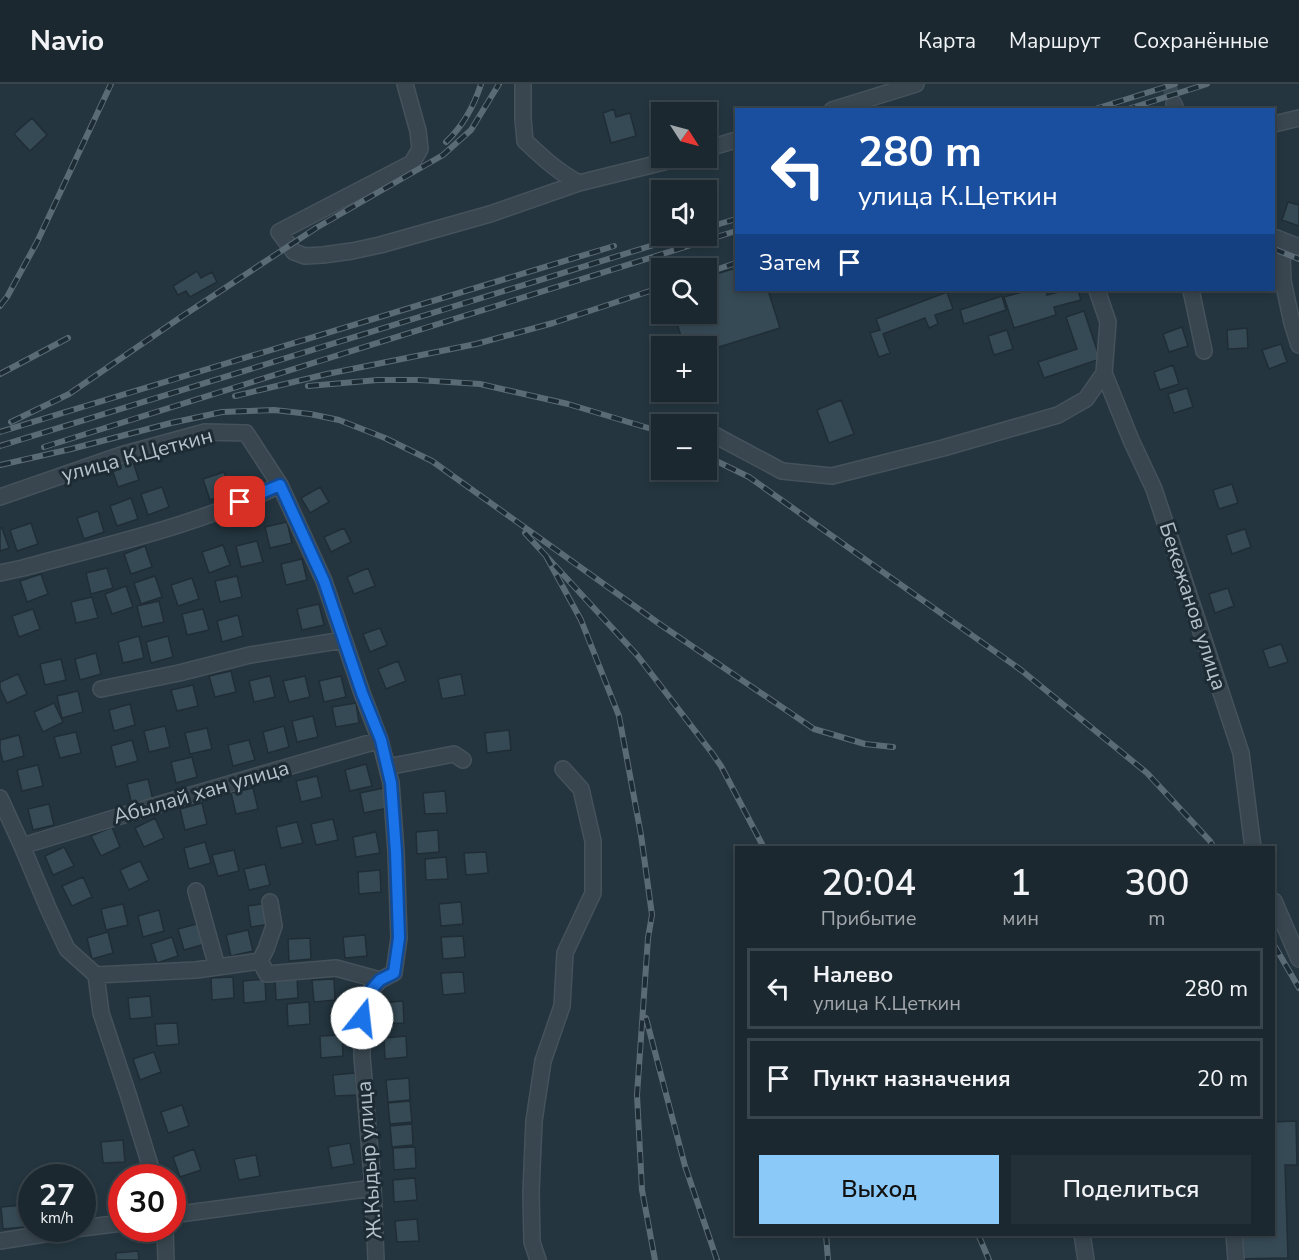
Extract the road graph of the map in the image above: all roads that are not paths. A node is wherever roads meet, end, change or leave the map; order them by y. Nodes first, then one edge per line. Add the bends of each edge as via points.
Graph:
1 (405, 84) edge
2 (523, 84) edge
3 (916, 84) edge
4 (838, 108) edge
5 (1299, 118) edge
6 (1275, 124) edge
7 (735, 140) edge
8 (717, 146) edge
9 (651, 165) edge
10 (579, 183) junction
11 (1275, 237) edge
12 (1297, 246) edge
13 (1278, 257) edge
14 (1097, 291) edge
15 (1191, 291) edge
16 (1299, 345) edge
17 (1204, 351) dead end
18 (1104, 373) junction
19 (717, 436) edge
20 (280, 485) junction
21 (0, 497) edge
22 (0, 573) edge
23 (344, 640) junction
24 (101, 689) dead end
25 (381, 740) junction
26 (463, 760) dead end
27 (387, 768) junction
28 (563, 769) dead end
29 (0, 798) edge
30 (22, 846) junction
31 (1252, 846) edge
32 (196, 891) dead end
33 (270, 902) dead end
34 (1275, 903) edge
35 (1299, 959) edge
36 (260, 961) junction
37 (217, 967) junction
38 (96, 975) junction
39 (380, 980) junction
40 (150, 1164) edge
41 (373, 1188) junction
42 (186, 1213) edge
43 (1082, 1236) edge
44 (1234, 1236) edge
45 (18, 1238) edge
46 (0, 1241) edge
47 (165, 1242) edge
48 (166, 1260) edge
49 (376, 1260) edge
50 (538, 1260) edge
51 (1086, 1260) edge
52 (1236, 1260) edge

1 - 10 street via 420,149 412,163 279,232 294,252 322,255 380,245 490,214
2 - 10 street via 525,141 545,161
3 - 4 street
5 - 6 street
7 - 8 street
9 - 10 street
11 - 12 street
12 - 13 street
13 - 16 street
14 - 18 street, Бекежанов улица via 1108,322
15 - 17 street
18 - 19 street via 1086,399 1058,415 832,476 782,471
18 - 31 street, Бекежанов улица via 1154,489 1241,753
20 - 21 street, улица К.Цеткин via 246,433 206,432 121,455
20 - 22 street via 172,527
20 - 23 street, Ж.Кыдыр улица via 324,581
23 - 24 street via 250,655
23 - 25 street, Ж.Кыдыр улица
25 - 27 street, Ж.Кыдыр улица
25 - 30 street, Абылай хан улица
26 - 27 street via 454,754
27 - 39 street, Ж.Кыдыр улица via 393,806 399,938 394,973
28 - 50 street via 581,789 593,842 593,893 565,953 562,1006 543,1061 531,1192 532,1242
29 - 30 street
30 - 38 street via 67,949
32 - 37 street
33 - 36 street via 274,926
34 - 35 street
36 - 37 street
36 - 39 street via 267,974 336,968
37 - 38 street
38 - 40 street via 101,1013
39 - 41 street, Ж.Кыдыр улица via 363,999 362,1056
41 - 42 street
41 - 49 street, Ж.Кыдыр улица
43 - 51 street
44 - 52 street
45 - 46 street
47 - 48 street

